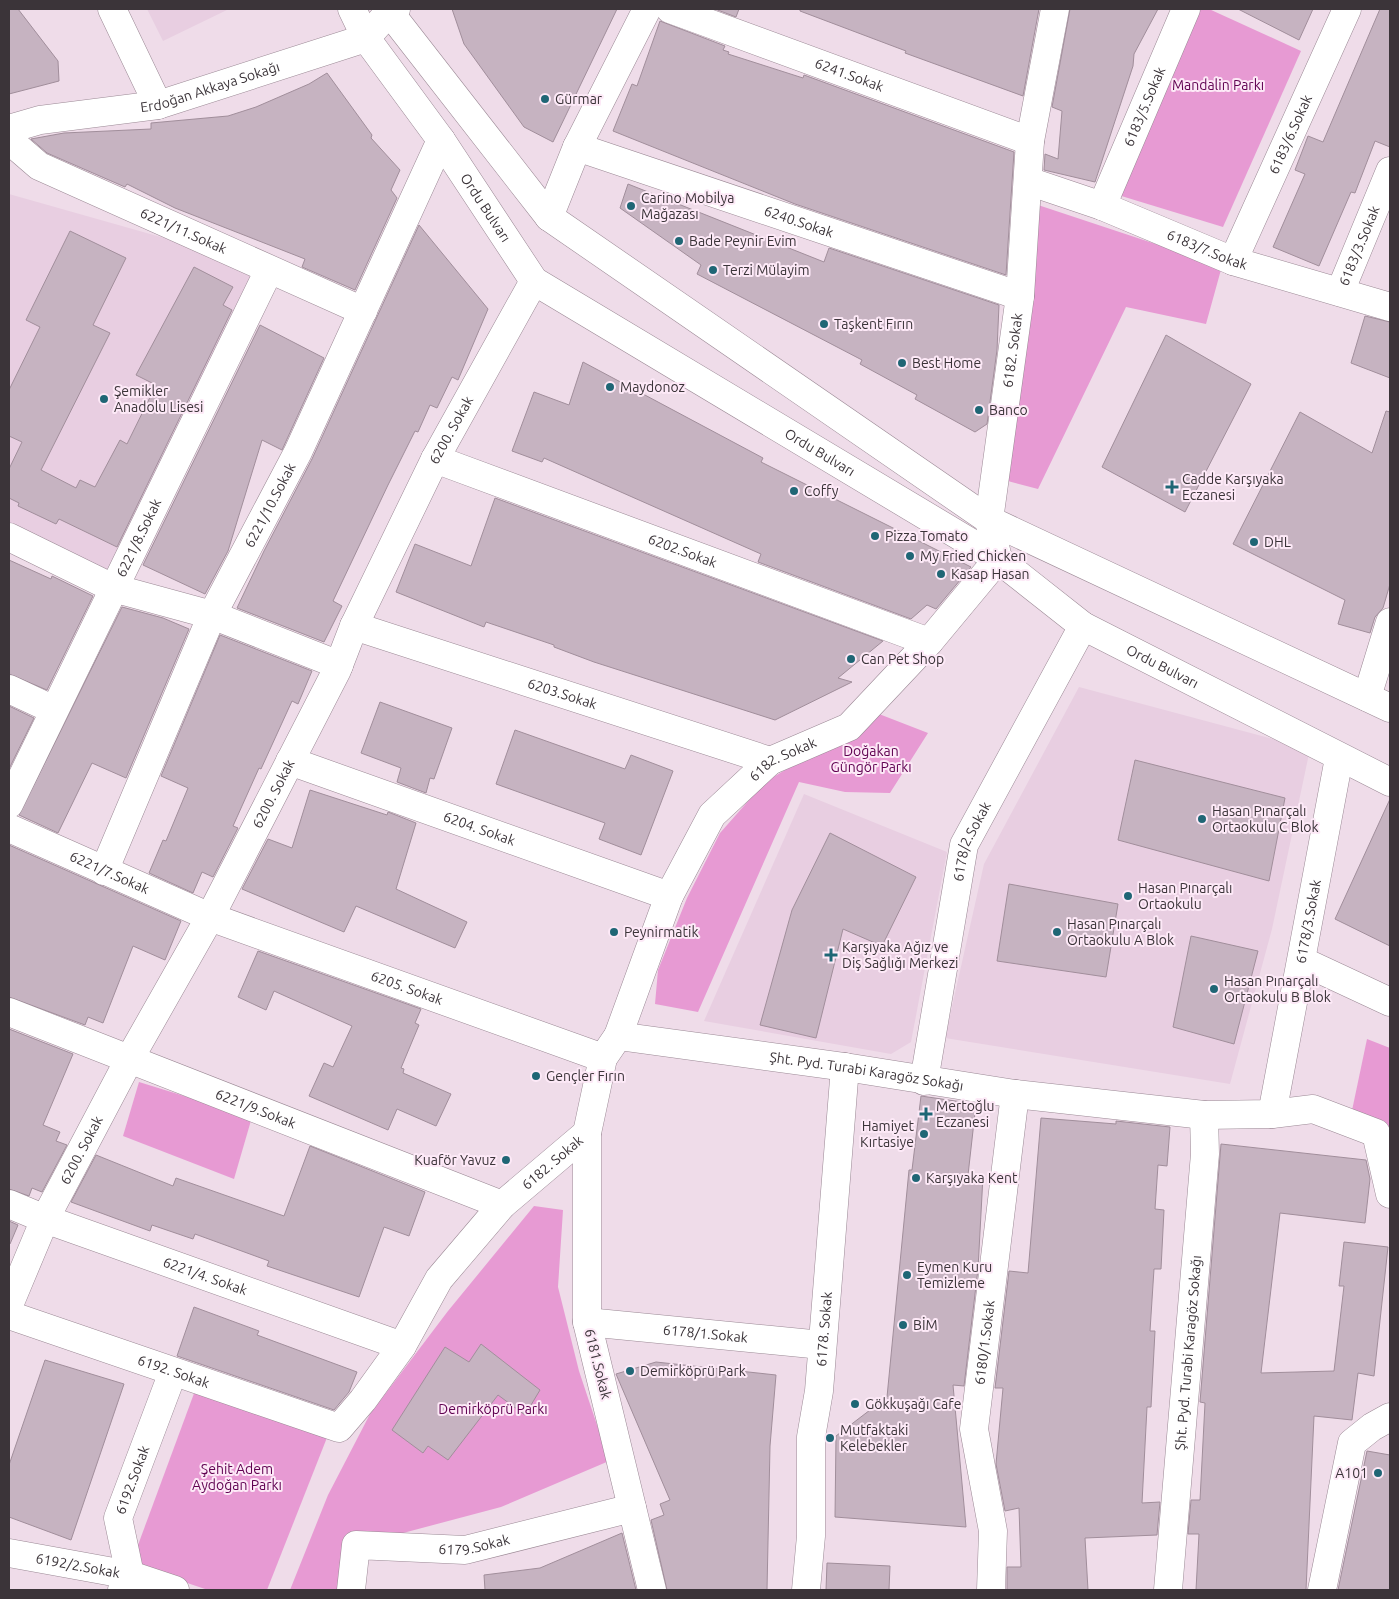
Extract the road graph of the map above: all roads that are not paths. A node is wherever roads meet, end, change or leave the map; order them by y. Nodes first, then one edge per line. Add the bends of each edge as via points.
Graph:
1 (112, 9) edge
2 (352, 9) edge
3 (647, 9) edge
4 (670, 9) edge
5 (1055, 9) edge
6 (1186, 9) edge
7 (1347, 9) edge
8 (391, 10) edge
9 (366, 38) junction
10 (158, 105) junction
11 (9, 129) edge
12 (9, 140) edge
13 (441, 140) junction
14 (1030, 141) junction
15 (577, 147) junction
16 (1390, 171) edge
17 (1028, 181) junction
18 (1102, 206) junction
19 (549, 217) junction
20 (1233, 261) junction
21 (268, 270) junction
22 (534, 281) junction
23 (1340, 292) junction
24 (1020, 296) junction
25 (1390, 307) edge
26 (362, 311) junction
27 (435, 459) junction
28 (990, 520) junction
29 (9, 537) edge
30 (998, 558) junction
31 (113, 588) junction
32 (212, 615) junction
33 (1390, 622) edge
34 (354, 626) junction
35 (1084, 626) junction
36 (929, 642) junction
37 (339, 665) junction
38 (9, 689) edge
39 (1379, 702) edge
40 (54, 710) junction
41 (1339, 758) junction
42 (770, 760) junction
43 (290, 762) junction
44 (1390, 782) edge
45 (9, 804) edge
46 (9, 828) edge
47 (104, 870) junction
48 (669, 896) junction
49 (210, 917) junction
50 (1302, 961) junction
51 (1390, 1002) edge
52 (9, 1012) edge
53 (611, 1047) junction
54 (130, 1058) junction
55 (845, 1067) junction
56 (924, 1081) junction
57 (1015, 1094) junction
58 (1272, 1114) junction
59 (1204, 1115) junction
60 (587, 1133) junction
61 (1390, 1194) edge
62 (9, 1204) edge
63 (502, 1206) junction
64 (45, 1219) junction
65 (9, 1305) edge
66 (9, 1315) edge
67 (587, 1322) junction
68 (822, 1345) junction
69 (402, 1346) junction
70 (173, 1372) junction
71 (1390, 1417) edge
72 (339, 1428) joint
73 (632, 1508) junction
74 (9, 1553) edge
75 (126, 1582) edge
76 (175, 1590) edge
77 (351, 1590) edge
78 (652, 1590) edge
79 (806, 1590) edge
80 (991, 1590) edge
81 (1168, 1590) edge
82 (1322, 1590) edge

1 - 10 street
2 - 9 street, Ordu Bulvarı
3 - 15 street
4 - 14 street, 6241.Sokak
5 - 14 street, 6182. Sokak
6 - 18 street, 6183/5.Sokak
7 - 20 street, 6183/6.Sokak
8 - 9 street
8 - 19 street
9 - 10 street, Erdoğan Akkaya Sokağı
9 - 13 street, Ordu Bulvarı
10 - 11 street, Erdoğan Akkaya Sokağı via 40,120
12 - 21 street, 6221/11.Sokak via 39,166
13 - 22 street, Ordu Bulvarı
13 - 26 street, 6221/10.Sokak
14 - 17 street, 6182. Sokak
15 - 19 street
15 - 24 street, 6240.Sokak
16 - 23 street, 6183/3.Sokak
17 - 18 street, 6183/7.Sokak
17 - 24 street, 6182. Sokak
18 - 20 street, 6183/7.Sokak
19 - 28 street
20 - 23 street, 6183/7.Sokak
21 - 26 street, 6221/11.Sokak
21 - 31 street, 6221/8.Sokak
22 - 27 street, 6200. Sokak
22 - 30 street, Ordu Bulvarı
23 - 25 street, 6183/7.Sokak
24 - 28 street, 6182. Sokak
26 - 32 street, 6221/10.Sokak via 298,452
27 - 34 street, 6200. Sokak
27 - 36 street, 6202.Sokak
28 - 30 street, 6182. Sokak
28 - 39 street
29 - 31 street
30 - 35 street, Ordu Bulvarı
30 - 36 street, 6182. Sokak
31 - 32 street
31 - 40 street, 6221/8.Sokak
32 - 37 street
32 - 47 street, 6221/10.Sokak
33 - 39 street
34 - 37 street, 6200. Sokak
34 - 42 street, 6203.Sokak
35 - 41 street, Ordu Bulvarı
35 - 56 street, 6178/2.Sokak via 964,845
36 - 42 street, 6182. Sokak via 849,727
37 - 43 street, 6200. Sokak
38 - 40 street
40 - 45 street, 6221/8.Sokak
41 - 44 street, Ordu Bulvarı
41 - 50 street, 6178/3.Sokak
42 - 48 street, 6182. Sokak via 712,815
43 - 48 street, 6204. Sokak
43 - 49 street, 6200. Sokak
46 - 47 street, 6221/7.Sokak
47 - 49 street, 6221/7.Sokak
48 - 53 street, 6182. Sokak
49 - 53 street, 6205. Sokak
49 - 54 street, 6200. Sokak
50 - 51 street
50 - 58 street, 6178/3.Sokak
52 - 54 street, 6221/9.Sokak
53 - 55 street, Şht. Pyd. Turabi Karagöz Sokağı
53 - 60 street, 6182. Sokak
54 - 63 street, 6221/9.Sokak
54 - 64 street, 6200. Sokak
55 - 56 street, Şht. Pyd. Turabi Karagöz Sokağı
55 - 68 street, 6178. Sokak
56 - 57 street, Şht. Pyd. Turabi Karagöz Sokağı
57 - 59 street, Şht. Pyd. Turabi Karagöz Sokağı
57 - 80 street, 6180/1.Sokak via 974,1429 993,1531
58 - 59 street, Şht. Pyd. Turabi Karagöz Sokağı
58 - 61 street, Şht. Pyd. Turabi Karagöz Sokağı via 1313,1109 1376,1133
59 - 81 street, Şht. Pyd. Turabi Karagöz Sokağı via 1205,1154
60 - 63 street, 6182. Sokak
60 - 67 street, 6181.Sokak
62 - 64 street, 6221/4. Sokak
63 - 69 street, 6182. Sokak via 439,1279
64 - 65 street, 6200. Sokak
64 - 69 street, 6221/4. Sokak
66 - 70 street, 6192. Sokak
67 - 68 street, 6178/1.Sokak
67 - 73 street, 6181.Sokak
68 - 79 street, 6178. Sokak via 819,1391 811,1436 811,1536
69 - 72 street, 6182. Sokak
70 - 72 street, 6192. Sokak
70 - 75 street, 6192.Sokak via 118,1518
71 - 82 street via 1372,1426 1352,1443
73 - 77 street, 6179.Sokak via 465,1550 356,1545
73 - 78 street, 6181.Sokak
74 - 75 street, 6192/2.Sokak
75 - 76 street, 6192/2.Sokak

